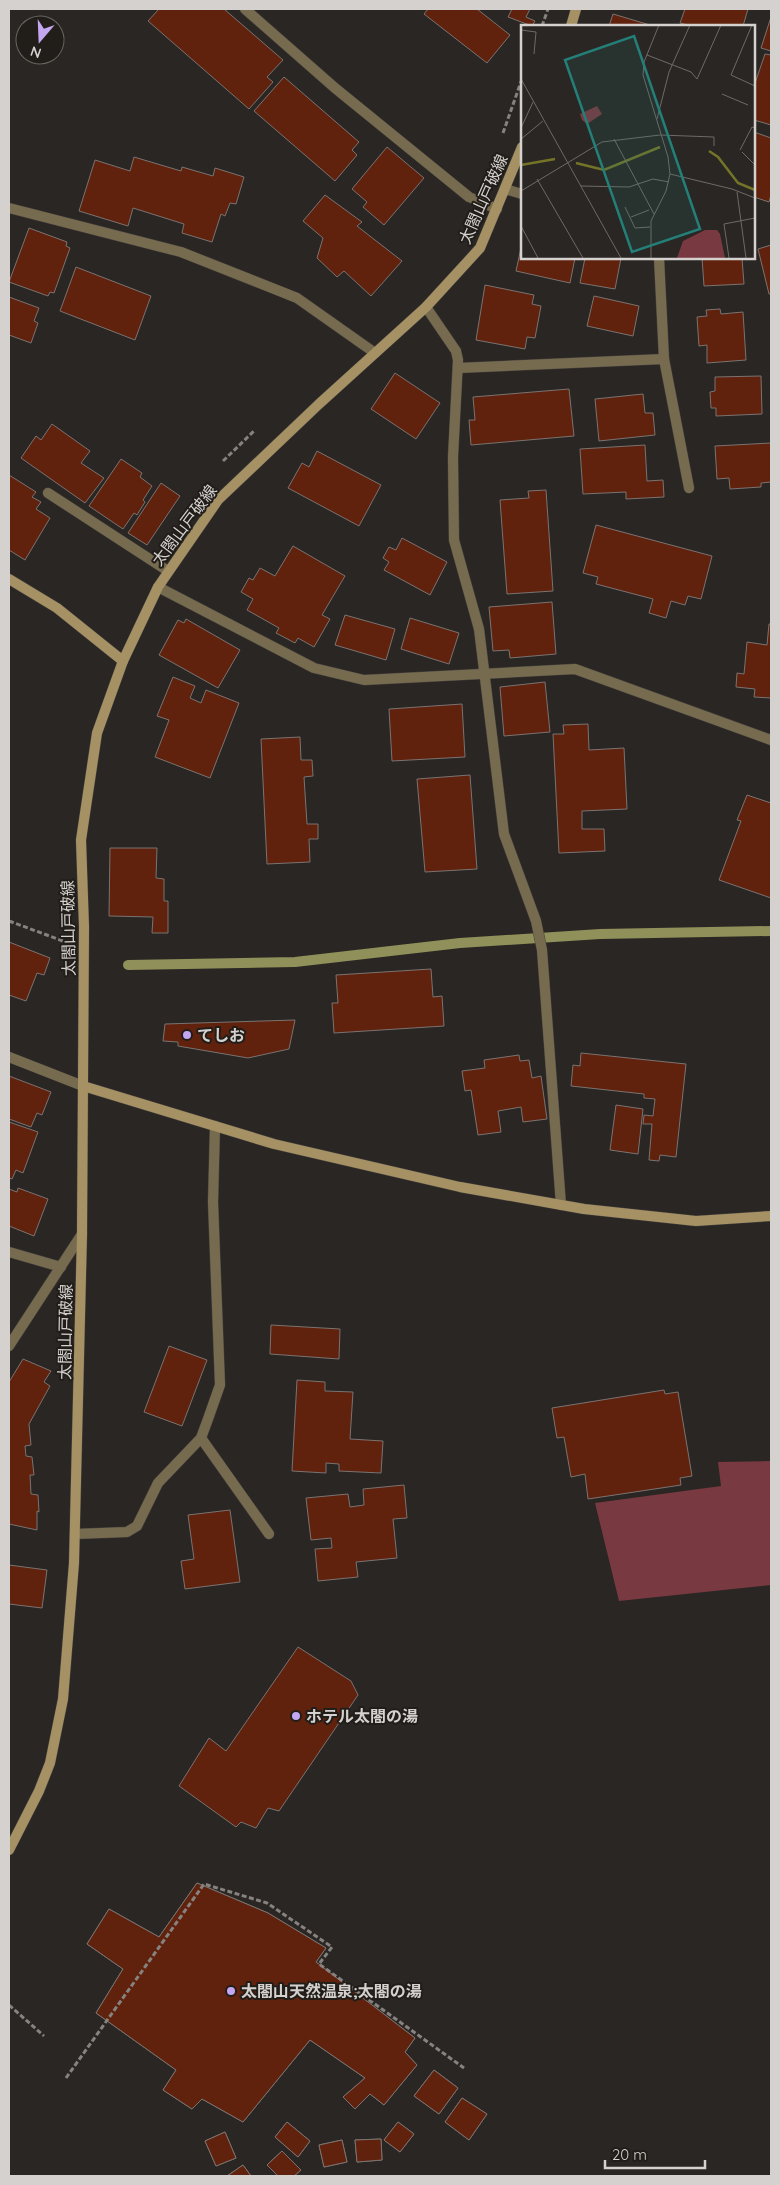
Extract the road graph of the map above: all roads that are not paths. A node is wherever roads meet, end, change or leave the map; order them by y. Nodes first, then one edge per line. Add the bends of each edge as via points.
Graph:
1 (246, 9) edge
2 (576, 9) edge
3 (571, 25) edge
4 (521, 149) edge
5 (505, 189) junction
6 (521, 194) edge
7 (9, 208) edge
8 (497, 209) junction
9 (659, 259) edge
10 (426, 307) junction
11 (375, 353) junction
12 (664, 359) junction
13 (458, 368) junction
14 (689, 488) dead end
15 (48, 493) dead end
16 (168, 571) junction
17 (9, 579) edge
18 (158, 587) junction
19 (123, 661) junction
20 (483, 674) junction
21 (771, 740) edge
22 (9, 1057) edge
23 (83, 1086) junction
24 (215, 1126) junction
25 (561, 1205) junction
26 (771, 1216) edge
27 (82, 1234) junction
28 (9, 1252) edge
29 (61, 1267) junction
30 (9, 1346) edge
31 (201, 1438) junction
32 (76, 1534) junction
33 (269, 1534) dead end
34 (9, 1850) edge

1 - 8 street via 335,88 469,197
2 - 3 main road
4 - 5 main road, 太閤山戸破線
5 - 6 street
5 - 8 main road, 太閤山戸破線
7 - 11 street via 181,252 297,298
8 - 10 main road, 太閤山戸破線 via 480,248
9 - 12 street
10 - 11 main road, 太閤山戸破線
10 - 13 street via 456,351
11 - 16 main road, 太閤山戸破線 via 218,500
12 - 13 street
12 - 14 street
13 - 20 street via 453,457 454,540 478,629
15 - 16 street
16 - 18 main road, 太閤山戸破線
17 - 19 main road via 57,608
18 - 19 main road, 太閤山戸破線
18 - 20 street via 314,668 364,680
19 - 23 main road, 太閤山戸破線 via 97,733 81,840
20 - 21 street via 575,669
20 - 25 street via 504,834 536,921 542,950
22 - 23 street
23 - 24 main road
23 - 27 main road, 太閤山戸破線
24 - 25 main road via 274,1144 460,1187
24 - 31 street via 213,1202 220,1385
25 - 26 main road via 696,1222
27 - 29 street
27 - 32 main road, 太閤山戸破線
28 - 29 street
29 - 30 street
31 - 32 street via 158,1484 137,1526 127,1532
31 - 33 street
32 - 34 main road, 太閤山戸破線 via 63,1699 50,1763

